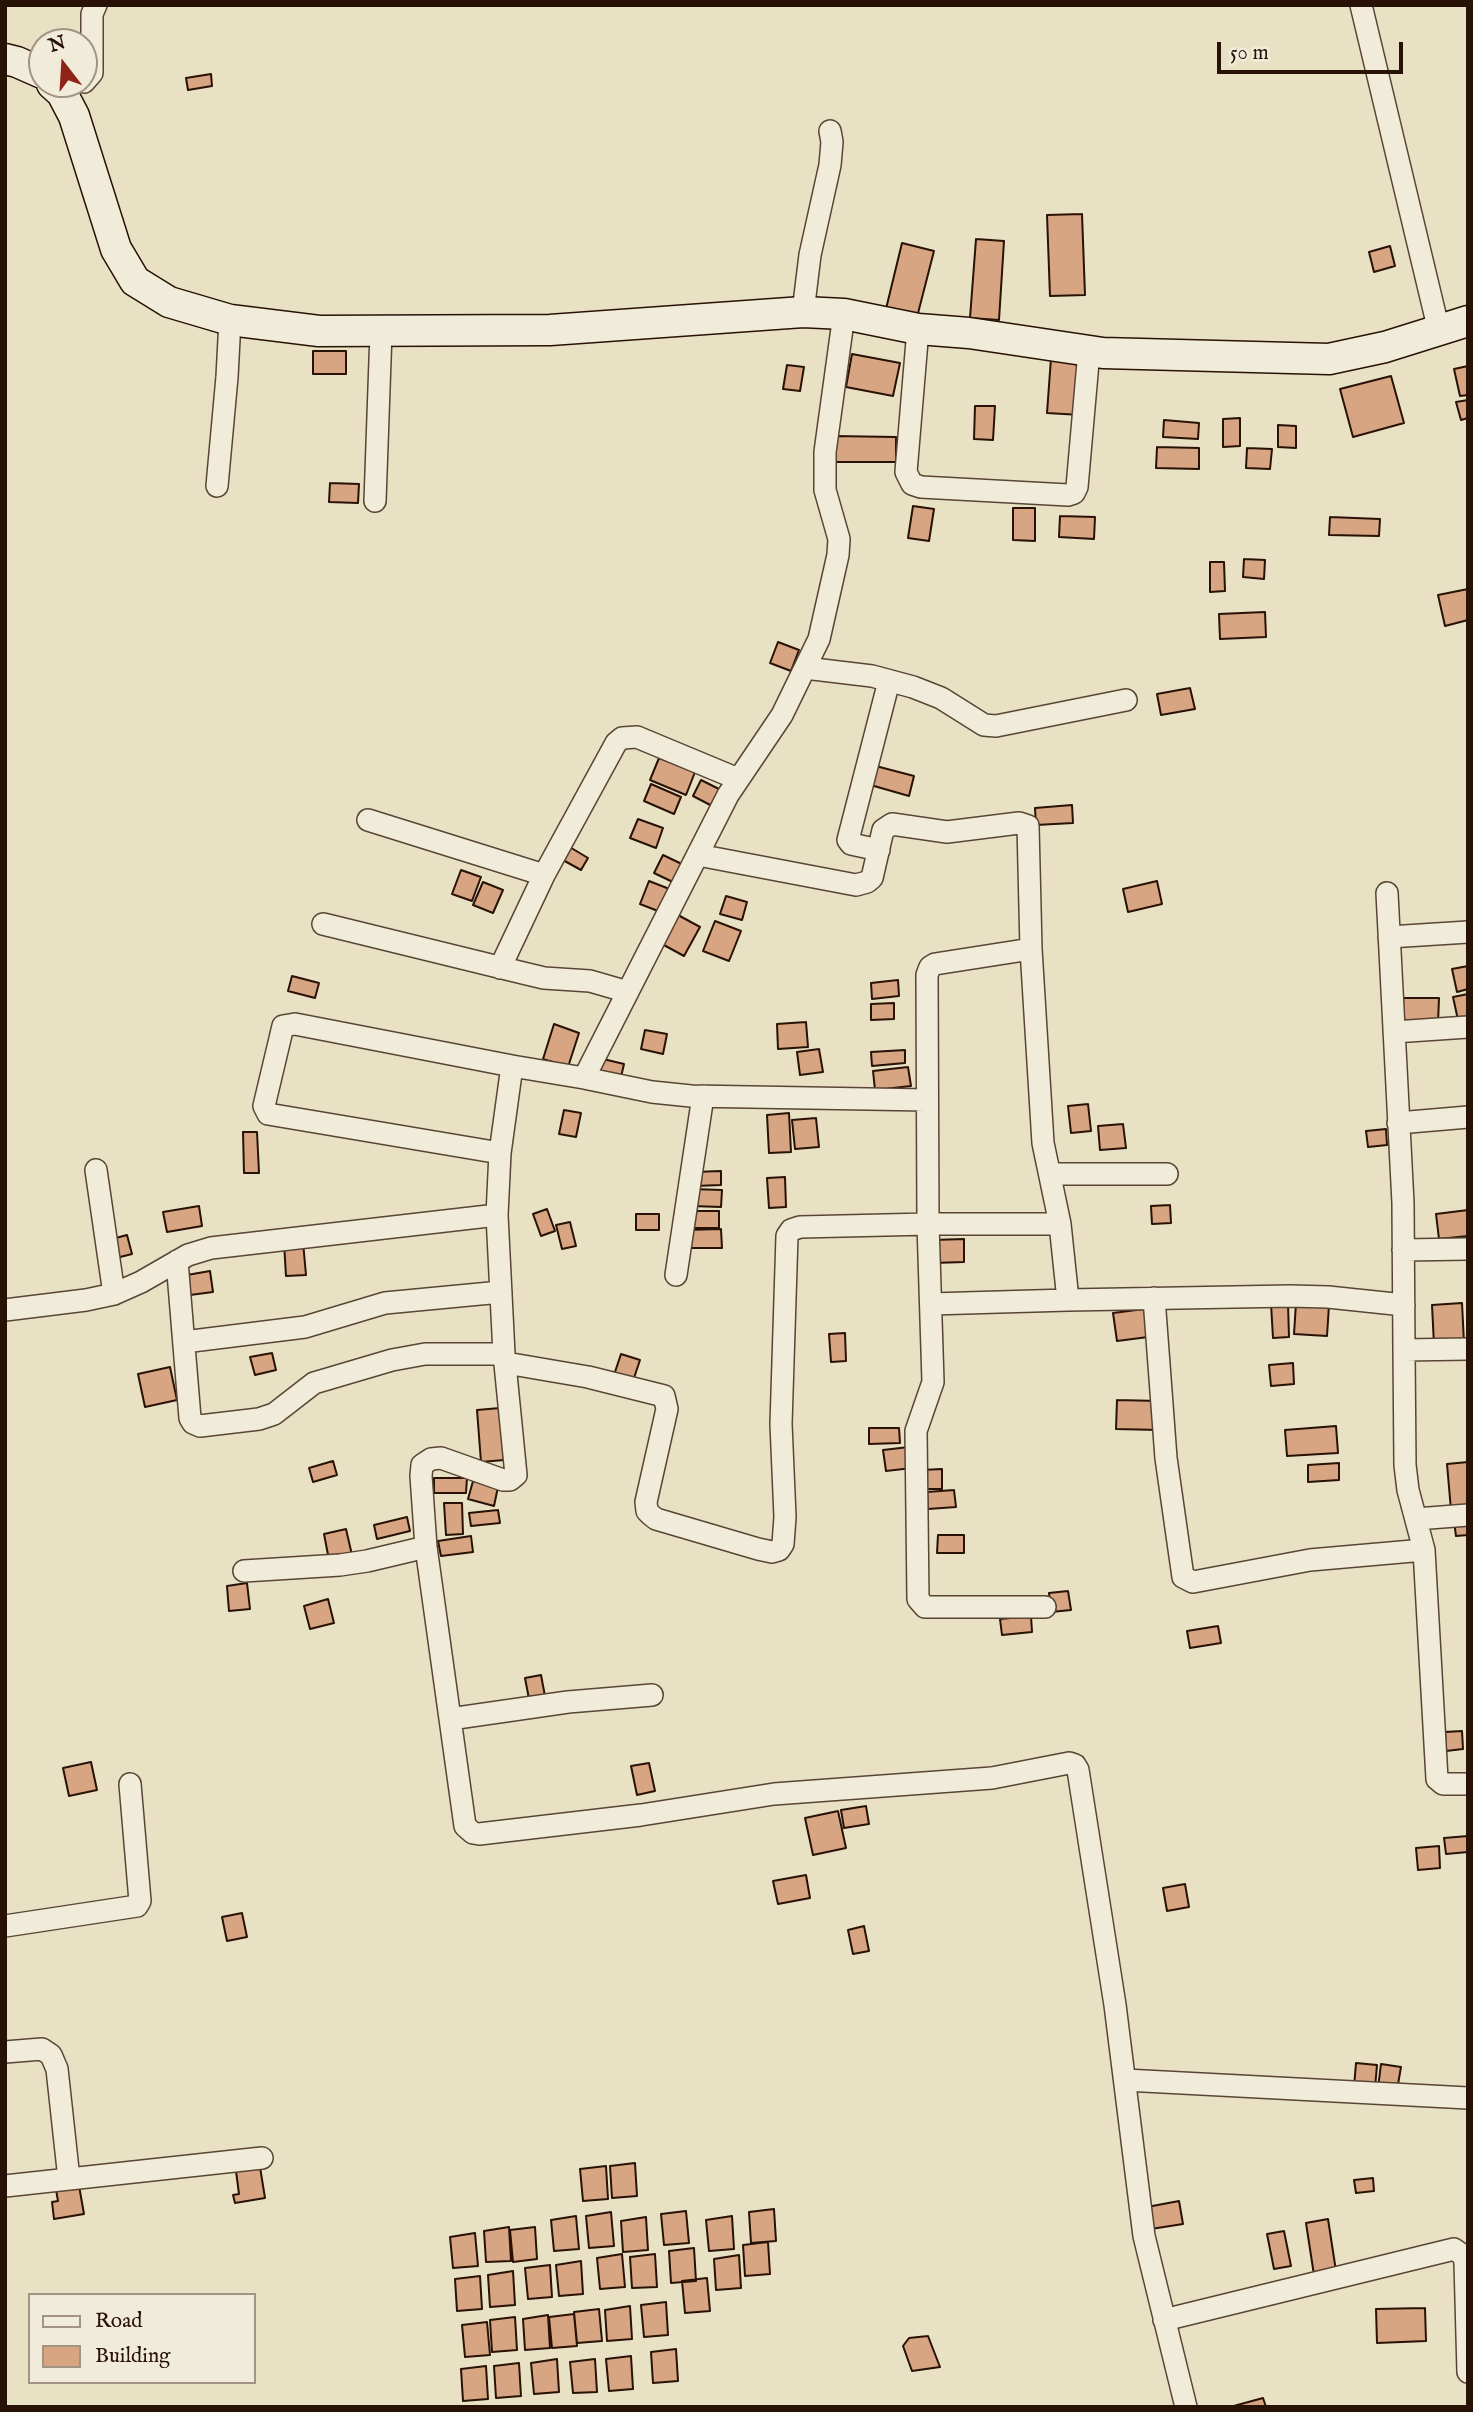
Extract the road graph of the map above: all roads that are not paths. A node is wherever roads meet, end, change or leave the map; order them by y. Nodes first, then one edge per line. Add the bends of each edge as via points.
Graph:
1 (96, 5) edge
2 (1361, 5) edge
3 (92, 28) edge
4 (5, 59) edge
5 (28, 66) edge
6 (69, 98) edge
7 (830, 131) dead end
8 (803, 313) junction
9 (844, 314) junction
10 (230, 320) junction
11 (1468, 321) edge
12 (918, 329) junction
13 (1438, 331) junction
14 (380, 332) junction
15 (1089, 351) junction
16 (217, 486) dead end
17 (375, 501) dead end
18 (805, 668) junction
19 (889, 681) junction
20 (1126, 700) dead end
21 (738, 779) junction
22 (368, 820) dead end
23 (879, 850) junction
24 (698, 855) junction
25 (544, 874) junction
26 (1387, 893) dead end
27 (323, 925) dead end
28 (1468, 932) edge
29 (1390, 937) junction
30 (1031, 949) junction
31 (500, 968) junction
32 (628, 992) junction
33 (1468, 1027) edge
34 (1394, 1032) junction
35 (512, 1066) junction
36 (584, 1078) junction
37 (703, 1096) junction
38 (927, 1100) junction
39 (1468, 1117) edge
40 (1398, 1123) junction
41 (499, 1153) junction
42 (96, 1170) dead end
43 (1051, 1174) junction
44 (1167, 1174) dead end
45 (497, 1215) junction
46 (928, 1224) junction
47 (1060, 1224) junction
48 (1468, 1249) edge
49 (1403, 1250) junction
50 (177, 1261) junction
51 (676, 1275) dead end
52 (501, 1292) junction
53 (114, 1294) junction
54 (1154, 1298) junction
55 (1068, 1300) junction
56 (931, 1304) junction
57 (1404, 1305) junction
58 (5, 1310) edge
59 (184, 1342) junction
60 (1468, 1349) edge
61 (1405, 1350) junction
62 (505, 1359) junction
63 (1468, 1515) edge
64 (1416, 1518) junction
65 (426, 1547) junction
66 (1424, 1550) junction
67 (244, 1571) dead end
68 (1045, 1607) dead end
69 (652, 1695) dead end
70 (450, 1719) junction
71 (130, 1784) dead end
72 (1468, 1784) edge
73 (5, 1926) edge
74 (5, 2052) edge
75 (1125, 2080) junction
76 (1468, 2098) edge
77 (262, 2158) dead end
78 (69, 2179) junction
79 (5, 2186) edge
80 (1164, 2320) junction
81 (1468, 2372) edge
82 (1186, 2407) edge

1 - 3 street
2 - 13 street
4 - 5 street
6 - 10 street via 116,249 135,281 169,302
7 - 8 street via 830,165 810,255
8 - 9 street
8 - 14 street via 550,330
9 - 12 street
9 - 18 street via 825,452 825,490 839,539 838,555 819,639
10 - 14 street via 319,331
10 - 16 street
11 - 13 street
12 - 15 street
12 - 15 street via 906,472 912,484 921,487 1074,493
13 - 15 street via 1329,359
14 - 17 street
18 - 19 street
18 - 21 street via 782,715
19 - 20 street via 941,698 984,725 996,726
19 - 23 street via 848,840
21 - 24 street
21 - 25 street via 637,737 622,738 615,743
22 - 25 street
23 - 24 street via 872,878 856,885
23 - 30 street via 883,831 892,824 947,832 1024,823 1028,826
24 - 32 street
25 - 31 street
26 - 29 street
27 - 31 street
28 - 29 street
29 - 34 street
30 - 38 street via 930,967 926,983
30 - 43 street via 1043,1143
31 - 32 street via 544,978 590,981
32 - 36 street
33 - 34 street
34 - 40 street
35 - 36 street
35 - 41 street
35 - 41 street via 288,1024 281,1031 264,1107 268,1114
36 - 37 street via 652,1093
37 - 38 street
37 - 51 street
38 - 46 street
39 - 40 street
40 - 49 street
41 - 45 street
42 - 53 street
43 - 44 street
43 - 47 street
45 - 50 street via 211,1248
45 - 52 street
46 - 47 street
46 - 56 street
46 - 62 street via 800,1227 787,1236 781,1424 785,1517 779,1550 758,1549 650,1515 646,1502 667,1409 664,1396
47 - 55 street
48 - 49 street
49 - 57 street
50 - 53 street
50 - 59 street
52 - 59 street via 385,1303 305,1327
52 - 62 street
53 - 58 street
54 - 55 street
54 - 57 street via 1303,1296
54 - 66 street via 1166,1458 1183,1577 1193,1582 1310,1560
55 - 56 street
56 - 68 street via 933,1382 920,1415 915,1447 918,1599 925,1607
57 - 61 street
59 - 62 street via 190,1418 200,1426 274,1414 314,1383 393,1360 425,1354
60 - 61 street
61 - 64 street via 1405,1465
62 - 65 street via 516,1475 503,1480 441,1458 422,1465
63 - 64 street
64 - 66 street
65 - 67 street via 353,1563
65 - 70 street
66 - 72 street via 1437,1779 1443,1784
69 - 70 street
70 - 75 street via 465,1826 480,1834 774,1794 992,1778 1075,1765
71 - 73 street via 137,1906
74 - 78 street via 42,2049 51,2055 57,2068
75 - 76 street
75 - 80 street via 1144,2236
77 - 78 street
78 - 79 street
80 - 81 street via 1454,2249 1464,2256 1465,2263
80 - 82 street

